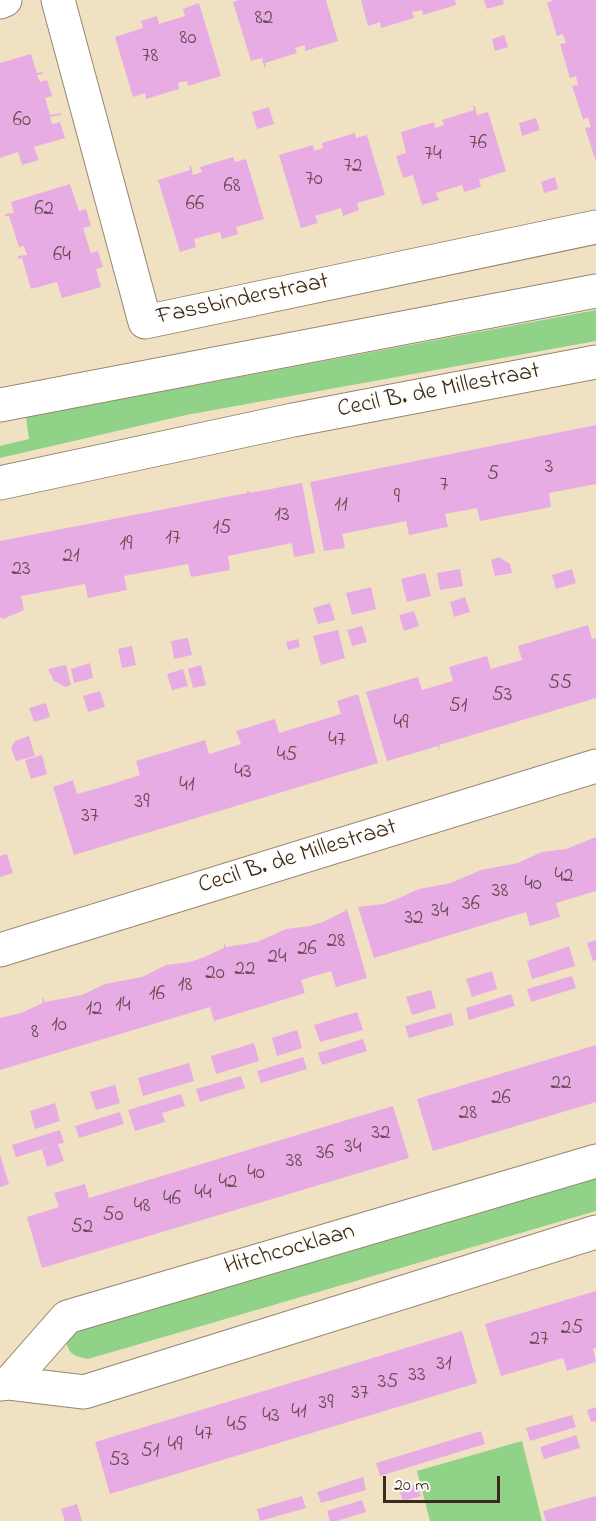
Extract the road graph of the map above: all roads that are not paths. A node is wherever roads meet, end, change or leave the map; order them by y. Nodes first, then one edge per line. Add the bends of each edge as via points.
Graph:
1 (5, 0) edge
2 (58, 0) edge
3 (0, 2) edge
4 (596, 227) edge
5 (596, 291) edge
6 (596, 362) edge
7 (0, 405) edge
8 (0, 483) edge
9 (596, 766) edge
10 (0, 950) edge
11 (596, 1161) edge
12 (596, 1232) edge
13 (5, 1383) edge

1 - 3 street
2 - 4 street, Fassbinderstraat via 145,322
5 - 7 street
6 - 8 street, Cecil B. de Millestraat via 293,420
9 - 10 street, Cecil B. de Millestraat
11 - 13 street, Hitchcocklaan via 67,1317
12 - 13 street, Hitchcocklaan via 84,1392

